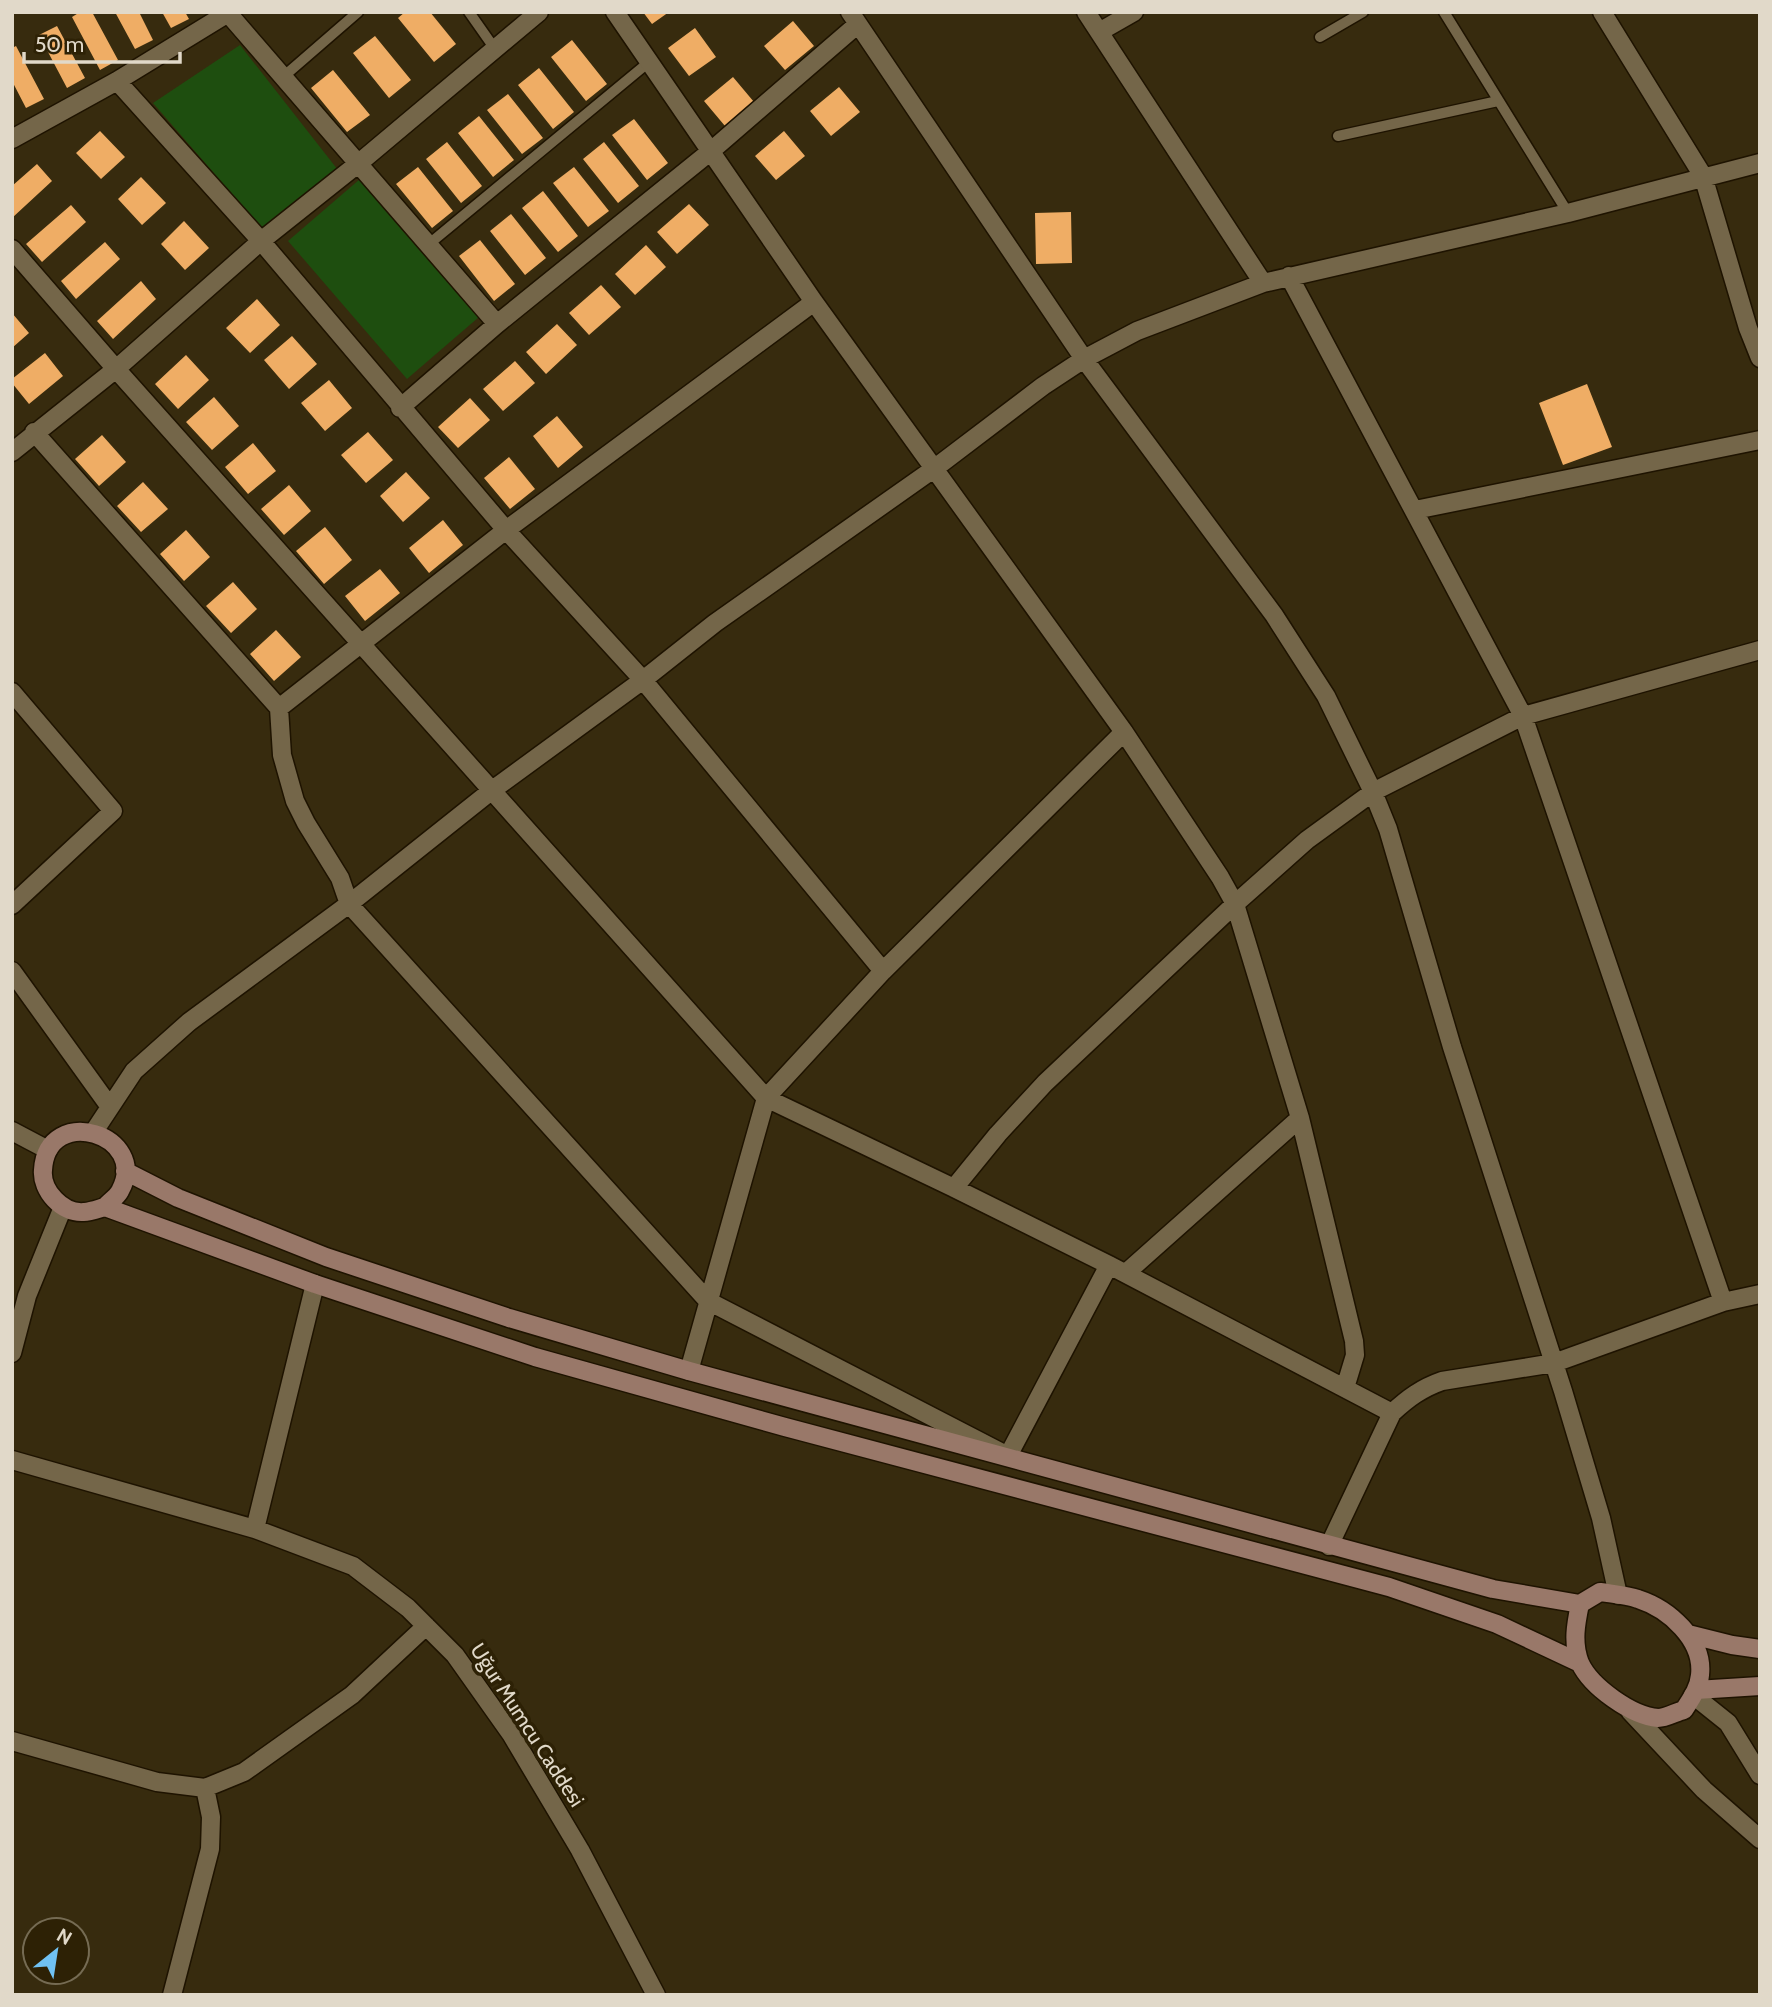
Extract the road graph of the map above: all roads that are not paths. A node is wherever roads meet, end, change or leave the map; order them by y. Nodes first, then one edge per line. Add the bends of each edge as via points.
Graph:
1 (358, 12) edge
2 (469, 12) edge
3 (539, 12) edge
4 (615, 12) edge
5 (1086, 12) edge
6 (1134, 12) edge
7 (1363, 12) edge
8 (1444, 12) edge
9 (1602, 12) edge
10 (228, 13) edge
11 (854, 18) edge
12 (1099, 32) junction
13 (1320, 37) dead end
14 (495, 49) junction
15 (649, 62) junction
16 (283, 77) junction
17 (117, 80) junction
18 (1498, 101) junction
19 (1338, 136) dead end
20 (12, 139) edge
21 (711, 151) junction
22 (359, 163) junction
23 (1760, 163) edge
24 (1703, 176) junction
25 (1568, 212) junction
26 (261, 241) junction
27 (429, 244) junction
28 (12, 249) edge
29 (1289, 276) junction
30 (1263, 283) junction
31 (814, 302) junction
32 (497, 324) junction
33 (1760, 358) edge
34 (1084, 359) junction
35 (116, 369) junction
36 (400, 408) junction
37 (34, 432) junction
38 (1760, 440) edge
39 (12, 452) edge
40 (935, 468) junction
41 (1415, 510) junction
42 (506, 530) junction
43 (361, 643) junction
44 (1760, 650) edge
45 (643, 680) junction
46 (12, 692) edge
47 (279, 708) junction
48 (1523, 716) junction
49 (1124, 732) junction
50 (491, 791) junction
51 (1373, 792) junction
52 (349, 904) junction
53 (1235, 904) junction
54 (12, 905) edge
55 (12, 971) edge
56 (883, 971) junction
57 (766, 1098) junction
58 (110, 1107) junction
59 (1300, 1118) junction
60 (12, 1131) edge
61 (93, 1133) junction
62 (48, 1150) junction
63 (125, 1171) junction
64 (954, 1188) junction
65 (63, 1207) junction
66 (105, 1207) junction
67 (1109, 1265) junction
68 (1126, 1273) junction
69 (315, 1284) junction
70 (1760, 1294) edge
71 (708, 1301) junction
72 (1723, 1302) junction
73 (12, 1353) edge
74 (1554, 1363) junction
75 (689, 1371) junction
76 (1345, 1388) junction
77 (1392, 1413) junction
78 (1007, 1456) junction
79 (12, 1460) edge
80 (255, 1529) junction
81 (1329, 1546) junction
82 (1618, 1595) junction
83 (1580, 1604) junction
84 (426, 1626) junction
85 (1688, 1634) junction
86 (1760, 1648) edge
87 (1580, 1662) junction
88 (1760, 1686) edge
89 (1695, 1692) junction
90 (1630, 1711) junction
91 (12, 1741) edge
92 (1760, 1775) edge
93 (205, 1788) junction
94 (1760, 1839) edge
95 (172, 1995) edge
96 (656, 1995) edge

1 - 16 lane
2 - 14 lane
3 - 14 street
4 - 15 street
5 - 12 street
6 - 12 street
7 - 13 lane
8 - 18 lane
9 - 24 street
10 - 16 street
10 - 17 street
11 - 21 street
11 - 34 street
12 - 30 street
14 - 22 street
15 - 21 street
15 - 27 lane
16 - 22 street
17 - 20 street
17 - 26 street
18 - 19 lane
18 - 25 lane
21 - 31 street
21 - 32 street
22 - 26 street
22 - 27 street
23 - 24 street
24 - 25 street
24 - 33 street
25 - 29 street
26 - 35 street
26 - 36 street
27 - 32 street
28 - 35 street
29 - 30 street
29 - 41 street
30 - 34 street via 1137,331
31 - 40 street
31 - 42 street
32 - 36 street
34 - 40 street
34 - 51 street via 1274,615 1326,696
35 - 37 street
35 - 43 street
36 - 42 street
37 - 39 street
37 - 47 street
38 - 41 street
40 - 45 street via 715,623
40 - 49 street
41 - 48 street
42 - 43 street
42 - 45 street
43 - 47 street
43 - 50 street
44 - 48 street
45 - 50 street
45 - 56 street
46 - 54 street via 113,811
47 - 52 street via 282,755 295,801 340,878
48 - 51 street
48 - 72 street
49 - 53 street
49 - 56 street
50 - 52 street
50 - 57 street
51 - 53 street via 1316,833
51 - 74 street
52 - 58 street via 189,1023 134,1071
52 - 71 street
53 - 59 street
53 - 64 street via 1045,1083
55 - 58 street
56 - 57 street
57 - 64 street
57 - 71 street
58 - 61 street
59 - 68 street
59 - 76 street via 1354,1341 1355,1355
60 - 62 street
61 - 62 street via 84,1130 63,1135
61 - 63 street via 104,1136 120,1151
62 - 65 street via 43,1171 48,1192
63 - 66 street via 120,1192
63 - 75 street via 178,1198 326,1257
64 - 67 street
65 - 66 street via 84,1212
65 - 73 street via 27,1296
66 - 69 street
67 - 68 street
67 - 78 street
68 - 76 street
69 - 80 street
69 - 87 street via 535,1357 1389,1587 1497,1624
70 - 72 street
71 - 75 street
71 - 78 street
72 - 74 street
74 - 77 street via 1443,1381 1425,1387
74 - 82 street via 1601,1518
75 - 78 street
76 - 77 street
77 - 81 street
78 - 81 street
79 - 80 street, Uğur Mumcu Caddesi
80 - 84 street, Uğur Mumcu Caddesi via 354,1566
81 - 83 street via 1493,1589
82 - 83 street via 1600,1592
82 - 85 street via 1663,1609
83 - 87 street via 1574,1632
84 - 93 street via 352,1695 244,1772
84 - 96 street, Uğur Mumcu Caddesi via 455,1656 511,1734 580,1850
85 - 86 street
85 - 89 street via 1701,1661
87 - 90 street via 1593,1681
88 - 89 street
89 - 90 street via 1684,1710 1660,1718
89 - 92 street via 1728,1723
90 - 94 street via 1685,1771
91 - 93 street via 157,1782
93 - 95 street via 211,1817 210,1849

